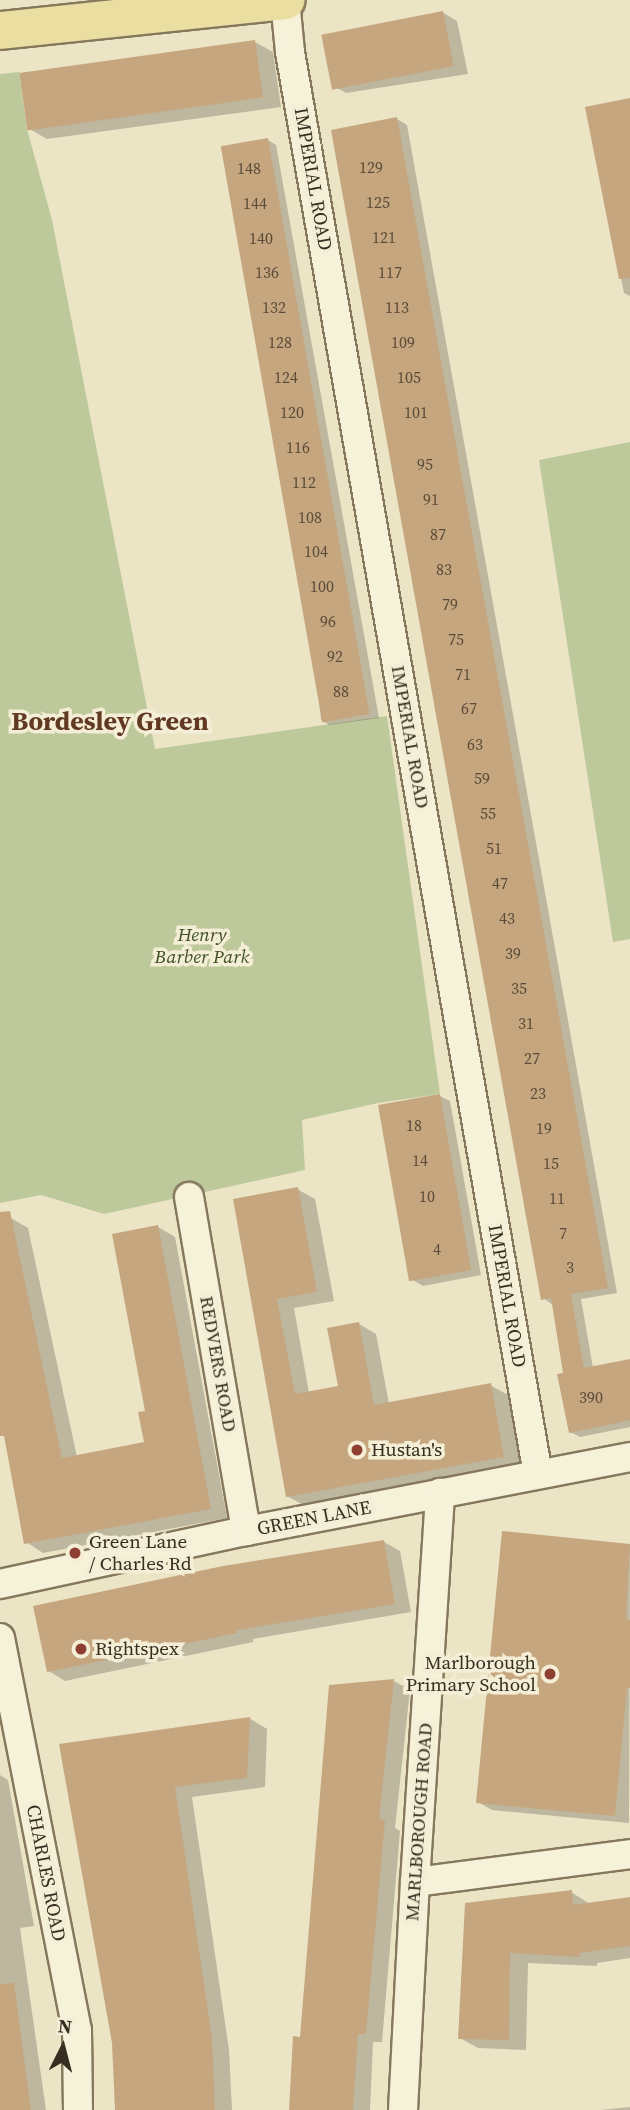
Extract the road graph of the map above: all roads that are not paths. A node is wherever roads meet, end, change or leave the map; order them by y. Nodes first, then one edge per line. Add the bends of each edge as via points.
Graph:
1 (285, 0) edge
2 (151, 7) edge
3 (0, 30) edge
4 (189, 1197) dead end
5 (630, 1457) edge
6 (538, 1474) junction
7 (440, 1493) junction
8 (247, 1531) junction
9 (0, 1584) edge
10 (0, 1638) edge
11 (630, 1854) edge
12 (415, 1882) junction
13 (78, 2110) edge
14 (403, 2110) edge

1 - 2 main road
1 - 6 street, IMPERIAL ROAD via 290,52
2 - 3 main road
4 - 8 street, REDVERS ROAD
5 - 6 street, GREEN LANE
6 - 7 street, GREEN LANE
7 - 8 street, GREEN LANE
7 - 12 street, MARLBOROUGH ROAD
8 - 9 street, GREEN LANE
10 - 13 street, CHARLES ROAD via 77,2031
11 - 12 street
12 - 14 street, MARLBOROUGH ROAD

